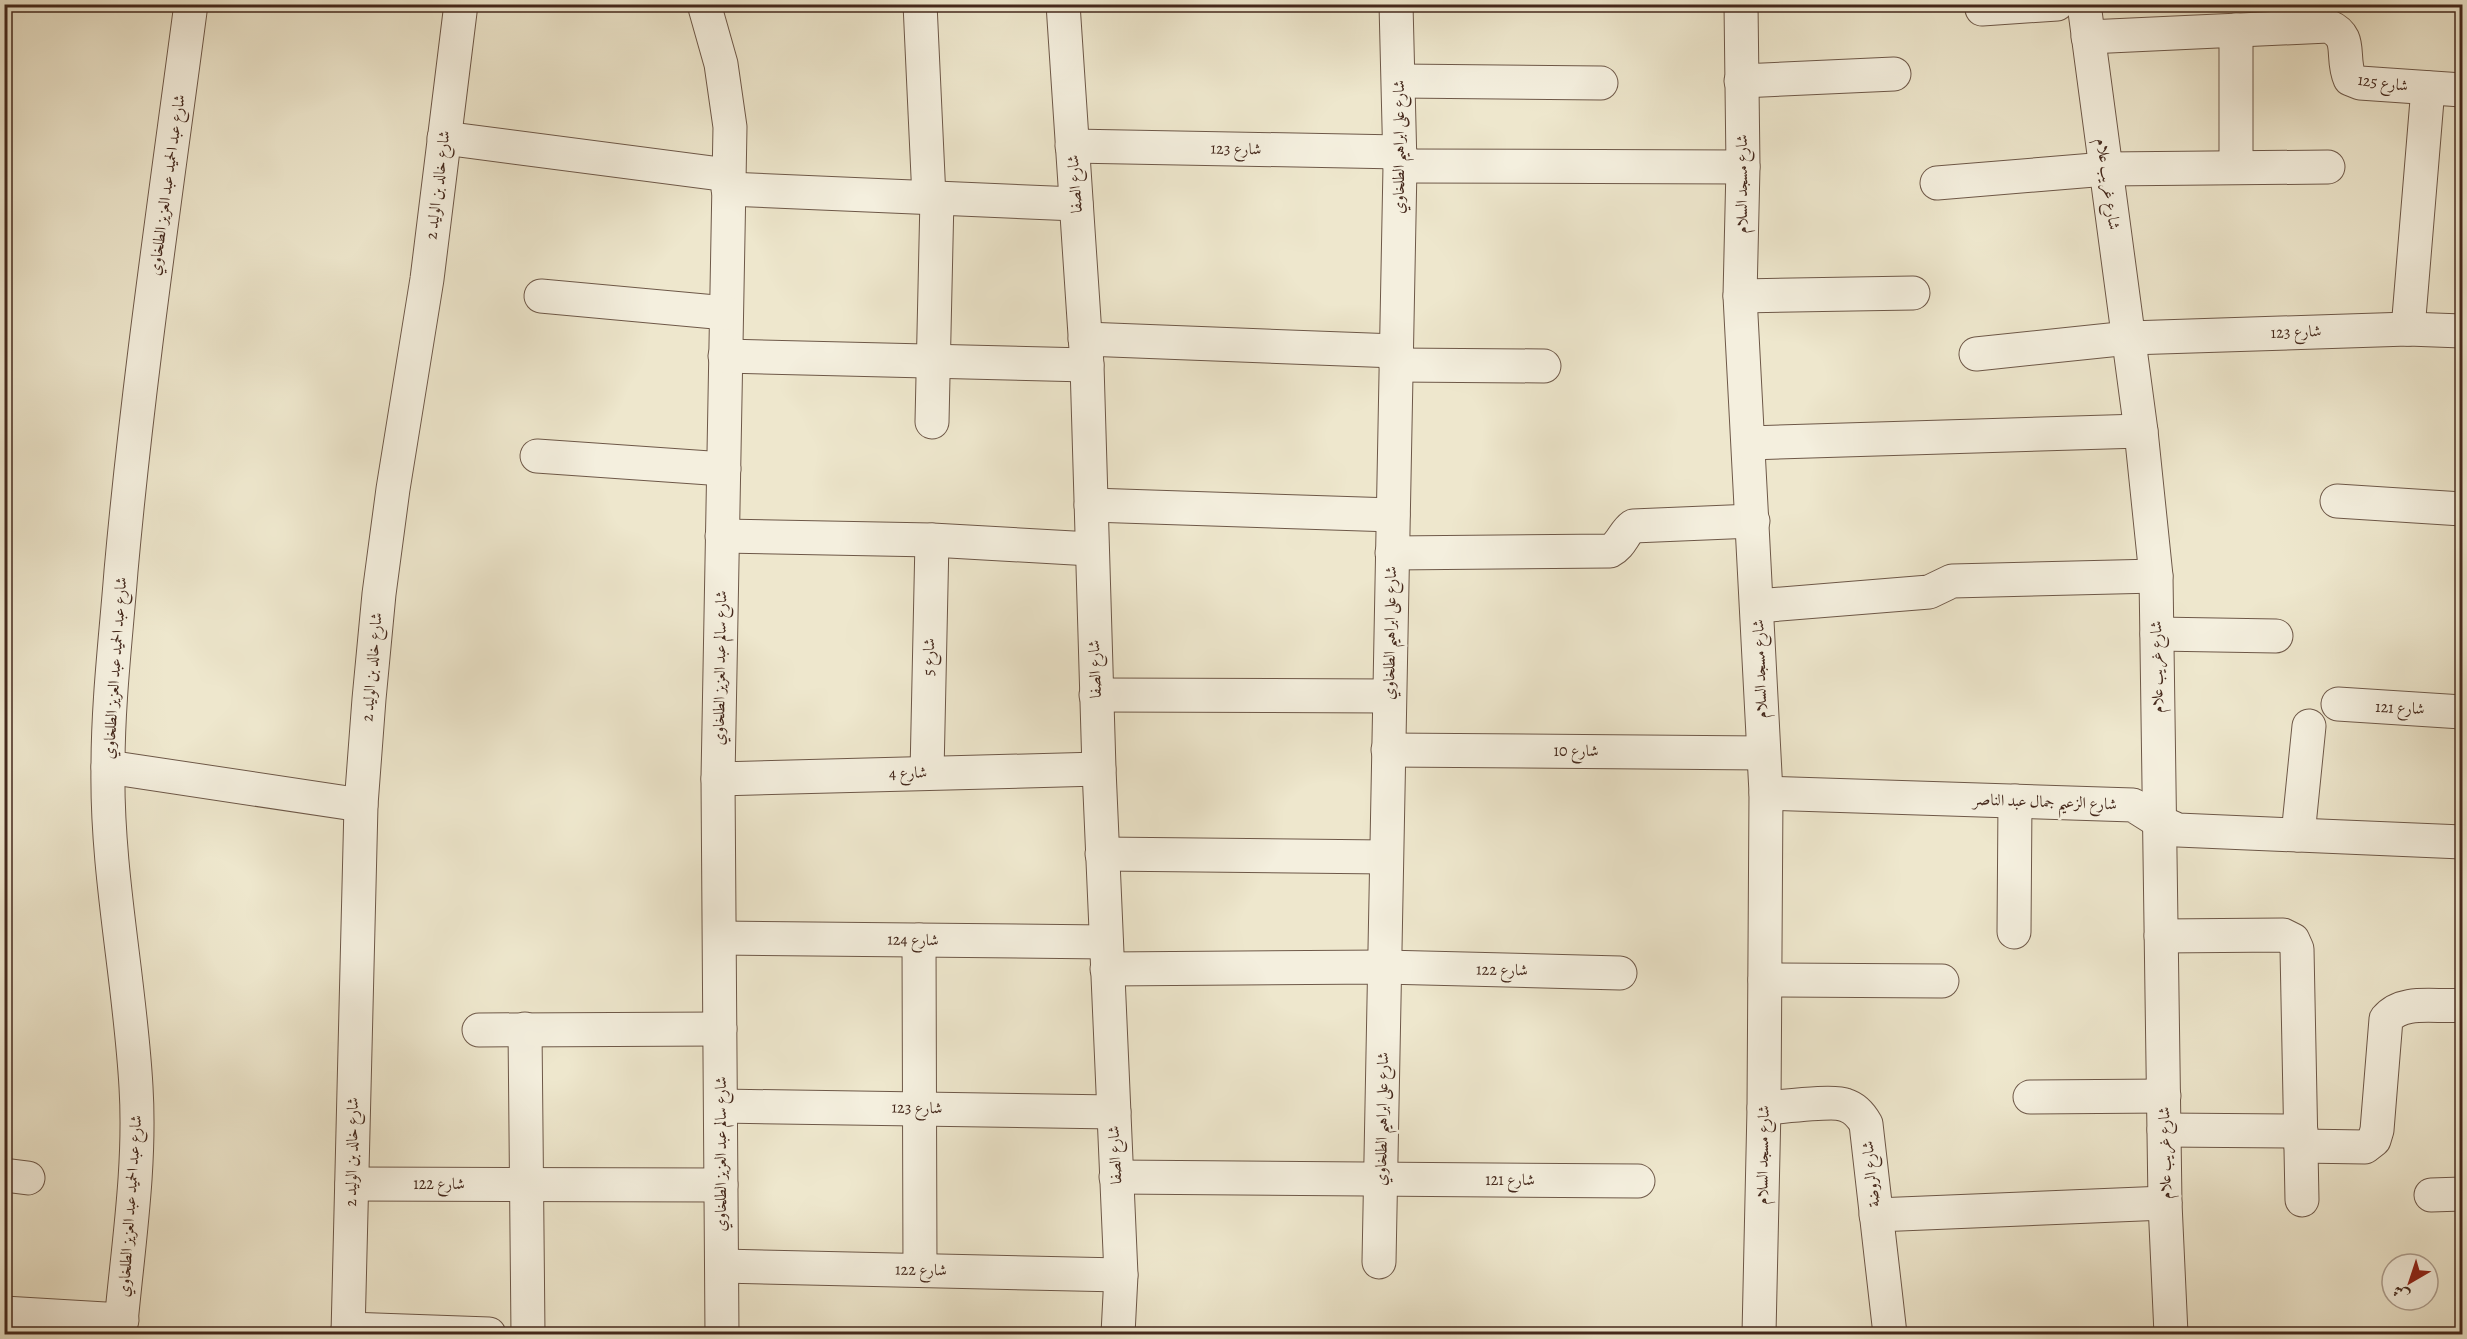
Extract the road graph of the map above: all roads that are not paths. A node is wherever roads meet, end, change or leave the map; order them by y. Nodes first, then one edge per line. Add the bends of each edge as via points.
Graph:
1 (191, 4) edge
2 (460, 4) edge
3 (704, 4) edge
4 (920, 4) edge
5 (1063, 4) edge
6 (1396, 4) edge
7 (1741, 4) edge
8 (2057, 4) edge
9 (2084, 4) edge
10 (1982, 9) dead end
11 (2236, 30) junction
12 (2088, 37) junction
13 (1894, 74) dead end
14 (1399, 81) junction
15 (1742, 81) junction
16 (1601, 83) dead end
17 (2428, 88) junction
18 (2463, 90) edge
19 (444, 138) junction
20 (1072, 146) junction
21 (1400, 159) junction
22 (1743, 167) junction
23 (2236, 167) junction
24 (2328, 167) dead end
25 (2106, 169) junction
26 (728, 182) junction
27 (1937, 183) dead end
28 (933, 198) junction
29 (1076, 204) junction
30 (1913, 292) dead end
31 (541, 296) dead end
32 (1740, 296) junction
33 (726, 314) junction
34 (2408, 329) junction
35 (2463, 331) edge
36 (2128, 338) junction
37 (1086, 352) junction
38 (1976, 354) dead end
39 (725, 356) junction
40 (1396, 358) junction
41 (935, 361) junction
42 (1544, 366) dead end
43 (932, 422) dead end
44 (2141, 431) junction
45 (1749, 443) junction
46 (537, 456) dead end
47 (724, 469) junction
48 (2337, 501) dead end
49 (1091, 505) junction
50 (2463, 509) edge
51 (1393, 515) junction
52 (1753, 520) junction
53 (722, 536) junction
54 (932, 540) junction
55 (1092, 549) junction
56 (1392, 553) junction
57 (2156, 576) junction
58 (1757, 606) junction
59 (2157, 634) junction
60 (2276, 636) dead end
61 (1096, 694) junction
62 (1389, 696) junction
63 (2338, 704) dead end
64 (2463, 712) edge
65 (2309, 726) dead end
66 (1388, 750) junction
67 (1763, 753) junction
68 (108, 767) junction
69 (1099, 769) junction
70 (927, 773) junction
71 (718, 779) junction
72 (1766, 793) junction
73 (2015, 801) junction
74 (361, 805) junction
75 (2160, 822) junction
76 (2298, 835) junction
77 (2463, 842) edge
78 (1102, 854) junction
79 (1386, 857) junction
80 (2014, 932) dead end
81 (2161, 936) junction
82 (720, 938) junction
83 (919, 940) junction
84 (1107, 956) junction
85 (1384, 967) junction
86 (1620, 973) dead end
87 (1764, 980) junction
88 (1942, 981) dead end
89 (2463, 1005) edge
90 (525, 1029) junction
91 (720, 1029) junction
92 (479, 1030) dead end
93 (2164, 1096) junction
94 (2030, 1097) dead end
95 (721, 1106) junction
96 (919, 1108) junction
97 (1764, 1108) junction
98 (1114, 1112) junction
99 (2164, 1130) junction
100 (2301, 1139) junction
101 (1116, 1177) junction
102 (1381, 1180) junction
103 (1638, 1180) dead end
104 (352, 1184) junction
105 (526, 1184) junction
106 (721, 1185) junction
107 (2302, 1200) dead end
108 (2165, 1203) junction
109 (1876, 1215) junction
110 (1379, 1262) dead end
111 (722, 1266) junction
112 (920, 1270) junction
113 (1121, 1275) junction
114 (4, 1313) edge
115 (121, 1327) edge
116 (348, 1332) edge
117 (489, 1335) edge
118 (528, 1335) edge
119 (722, 1335) edge
120 (1118, 1335) edge
121 (1759, 1335) edge
122 (1890, 1335) edge
123 (2171, 1335) edge

1 - 68 street, شارع عبد الحميد عبد العزيز الطلخاوي via 133,440
2 - 19 street, شارع خالد بن الوليد 2
3 - 26 street, شارع سالم عبد العزيز الطلخاوي via 721,64 730,127
4 - 28 street
5 - 20 street, شارع الصفا
6 - 14 street, شارع على ابراهيم الطلخاوي
7 - 15 street, شارع مسجد السلام
8 - 10 street
9 - 12 street, شارع غريب علام
11 - 12 street
11 - 17 street, شارع 125 via 2328,26 2340,32 2345,41 2345,67 2350,79
11 - 23 street
12 - 25 street, شارع غريب علام
13 - 15 street
14 - 16 street
14 - 21 street, شارع على ابراهيم الطلخاوي
15 - 22 street, شارع مسجد السلام
17 - 18 street, شارع 125
17 - 34 street
19 - 26 street
19 - 74 street, شارع خالد بن الوليد 2 via 379,594
20 - 21 street, شارع 123
20 - 29 street, شارع الصفا
21 - 22 street, شارع 123
21 - 40 street, شارع على ابراهيم الطلخاوي
22 - 32 street, شارع مسجد السلام
23 - 24 street
23 - 25 street
25 - 27 street
25 - 36 street, شارع غريب علام
26 - 28 street
26 - 33 street, شارع سالم عبد العزيز الطلخاوي
28 - 29 street
28 - 41 street
29 - 37 street, شارع الصفا
30 - 32 street
31 - 33 street
32 - 45 street, شارع مسجد السلام
33 - 39 street, شارع سالم عبد العزيز الطلخاوي
34 - 35 street, شارع 123
34 - 36 street, شارع 123
36 - 38 street, شارع 123
36 - 44 street, شارع غريب علام
37 - 40 street
37 - 41 street
37 - 49 street, شارع الصفا
39 - 41 street
39 - 47 street, شارع سالم عبد العزيز الطلخاوي
40 - 42 street
40 - 51 street, شارع على ابراهيم الطلخاوي
41 - 43 street
44 - 45 street
44 - 57 street, شارع غريب علام
45 - 52 street, شارع مسجد السلام
46 - 47 street
47 - 53 street, شارع سالم عبد العزيز الطلخاوي
48 - 50 street
49 - 51 street
49 - 55 street, شارع الصفا
51 - 56 street, شارع على ابراهيم الطلخاوي
52 - 56 street via 1633,526 1617,548 1610,551
52 - 58 street, شارع مسجد السلام
53 - 54 street
53 - 71 street, شارع سالم عبد العزيز الطلخاوي
54 - 55 street
54 - 70 street, شارع 5
55 - 61 street, شارع الصفا
56 - 62 street, شارع على ابراهيم الطلخاوي
57 - 58 street via 1952,581 1929,592
57 - 59 street, شارع غريب علام
58 - 67 street, شارع مسجد السلام
59 - 60 street
59 - 75 street, شارع غريب علام
61 - 62 street
61 - 69 street, شارع الصفا
62 - 66 street, شارع على ابراهيم الطلخاوي
63 - 64 street, شارع 121
65 - 76 street
66 - 67 street, شارع 10
66 - 79 street, شارع على ابراهيم الطلخاوي
67 - 72 street, شارع مسجد السلام
68 - 74 street
68 - 115 street, شارع عبد الحميد عبد العزيز الطلخاوي via 110,833 136,1091 136,1151
69 - 70 street, شارع 4
69 - 78 street, شارع الصفا
70 - 71 street, شارع 4
71 - 82 street, شارع سالم عبد العزيز الطلخاوي
72 - 73 street, شارع الزعيم جمال عبد الناصر
72 - 87 street, شارع مسجد السلام
73 - 75 street, شارع الزعيم جمال عبد الناصر via 2133,805
73 - 80 street
74 - 104 street, شارع خالد بن الوليد 2
75 - 76 street, شارع الزعيم جمال عبد الناصر via 2178,830
75 - 81 street, شارع غريب علام
76 - 77 street, شارع الزعيم جمال عبد الناصر
78 - 79 street
78 - 84 street, شارع الصفا
79 - 85 street, شارع على ابراهيم الطلخاوي
81 - 93 street, شارع غريب علام
81 - 100 street via 2283,935 2293,940 2297,949
82 - 83 street, شارع 124
82 - 91 street, شارع سالم عبد العزيز الطلخاوي
83 - 84 street, شارع 124
83 - 96 street
84 - 85 street, شارع 124
84 - 98 street, شارع الصفا
85 - 86 street, شارع 122
85 - 102 street, شارع على ابراهيم الطلخاوي
87 - 88 street
87 - 97 street, شارع مسجد السلام
89 - 100 street via 2403,1007 2386,1019 2374,1140 2365,1147
90 - 91 street
90 - 92 street
90 - 105 street
91 - 95 street, شارع سالم عبد العزيز الطلخاوي
93 - 94 street
93 - 99 street, شارع غريب علام
95 - 96 street, شارع 123
95 - 106 street, شارع سالم عبد العزيز الطلخاوي
96 - 98 street, شارع 123
96 - 112 street
97 - 109 street, شارع الروضة via 1836,1103 1861,1115 1866,1124
97 - 121 street, شارع مسجد السلام
98 - 101 street, شارع الصفا
99 - 100 street
99 - 108 street, شارع غريب علام
100 - 107 street
101 - 102 street, شارع 121
101 - 113 street, شارع الصفا
102 - 103 street, شارع 121
102 - 110 street, شارع على ابراهيم الطلخاوي
104 - 105 street, شارع 122
104 - 116 street, شارع خالد بن الوليد 2
105 - 106 street, شارع 122
105 - 118 street
106 - 111 street, شارع سالم عبد العزيز الطلخاوي
108 - 109 street
108 - 123 street, شارع غريب علام
109 - 122 street, شارع الروضة
111 - 112 street, شارع 122
111 - 119 street, شارع سالم عبد العزيز الطلخاوي
112 - 113 street, شارع 122
113 - 120 street, شارع الصفا
114 - 115 street
116 - 117 street

